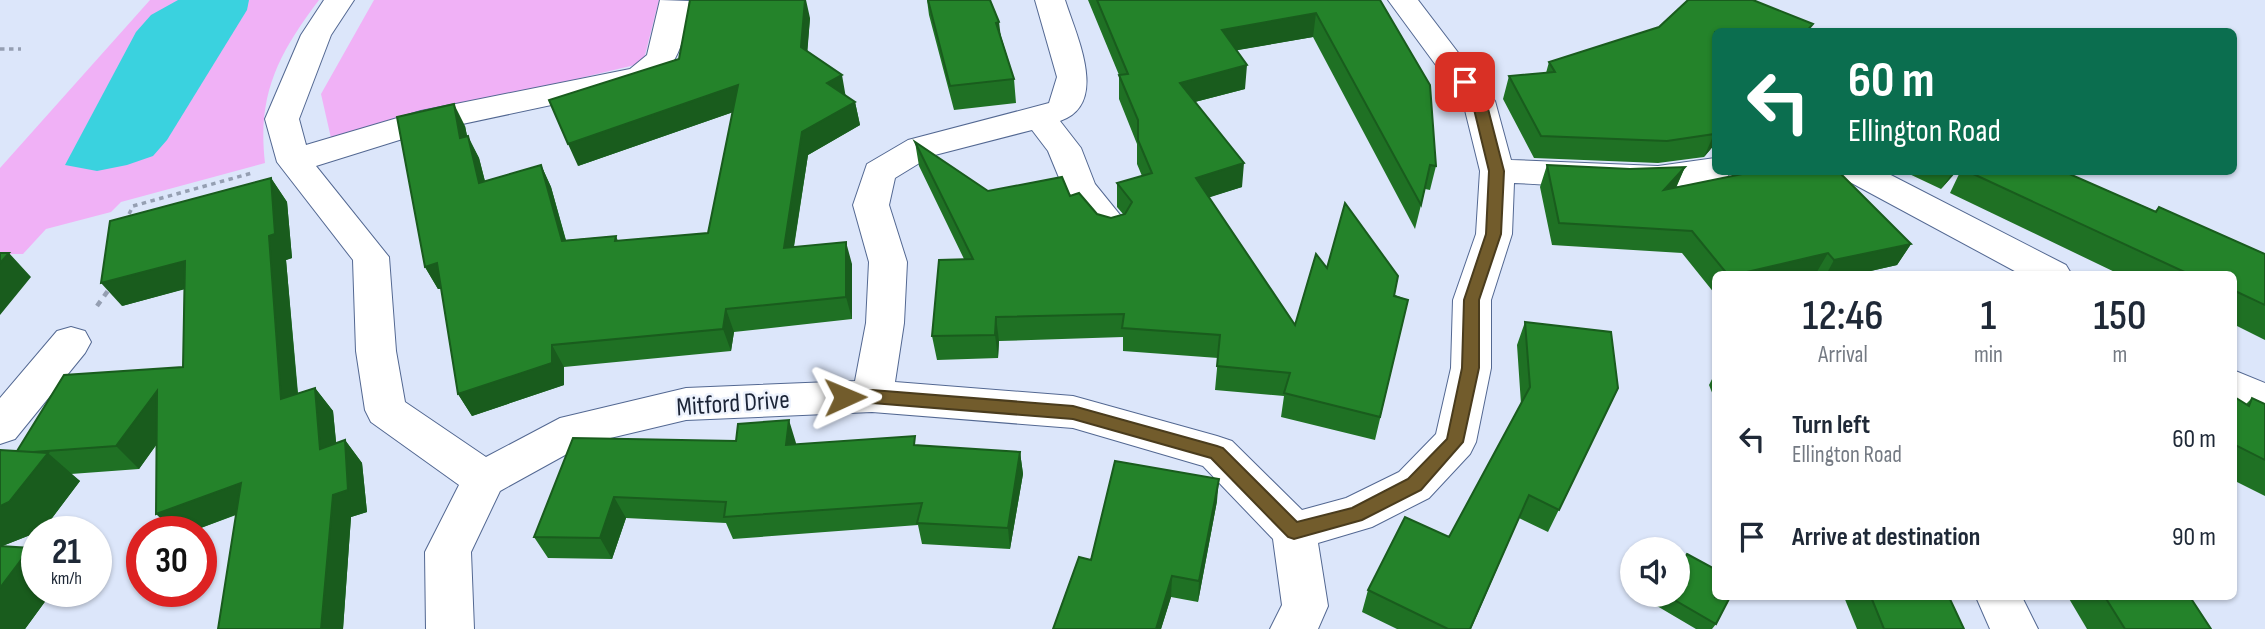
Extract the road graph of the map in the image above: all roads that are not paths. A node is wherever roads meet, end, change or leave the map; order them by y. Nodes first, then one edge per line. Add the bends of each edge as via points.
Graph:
1 (339, 0) edge
2 (1050, 0) edge
3 (1404, 0) edge
4 (674, 1) edge
5 (1039, 117) junction
6 (294, 162) junction
7 (1712, 169) edge
8 (1497, 171) junction
9 (1864, 175) edge
10 (1111, 226) edge
11 (2045, 271) edge
12 (71, 342) road end
13 (17, 385) edge
14 (2237, 388) edge
15 (872, 396) junction
16 (2265, 402) edge
17 (0, 427) edge
18 (484, 479) junction
19 (1294, 531) junction
20 (2000, 600) edge
21 (450, 629) edge
22 (1294, 629) edge
23 (2014, 629) edge

1 - 6 street via 316,35 282,119
2 - 5 street via 1073,77 1063,108
3 - 8 street via 1479,101
4 - 6 street via 667,46 653,70 639,77 409,123
5 - 10 street via 1063,148 1079,189
5 - 15 street via 920,148 879,172 871,205 888,262 885,323
6 - 18 street via 371,257 376,351 386,410
7 - 8 street via 1658,178
8 - 19 street via 1494,234 1472,300 1471,368 1455,442 1415,485 1356,514
9 - 11 street
12 - 13 street
13 - 17 street
14 - 16 street
15 - 18 street, Mitford Drive via 686,404 575,430
15 - 19 street, Mitford Drive via 1073,412 1217,453
18 - 21 street via 448,552
19 - 22 street via 1305,606
20 - 23 street

